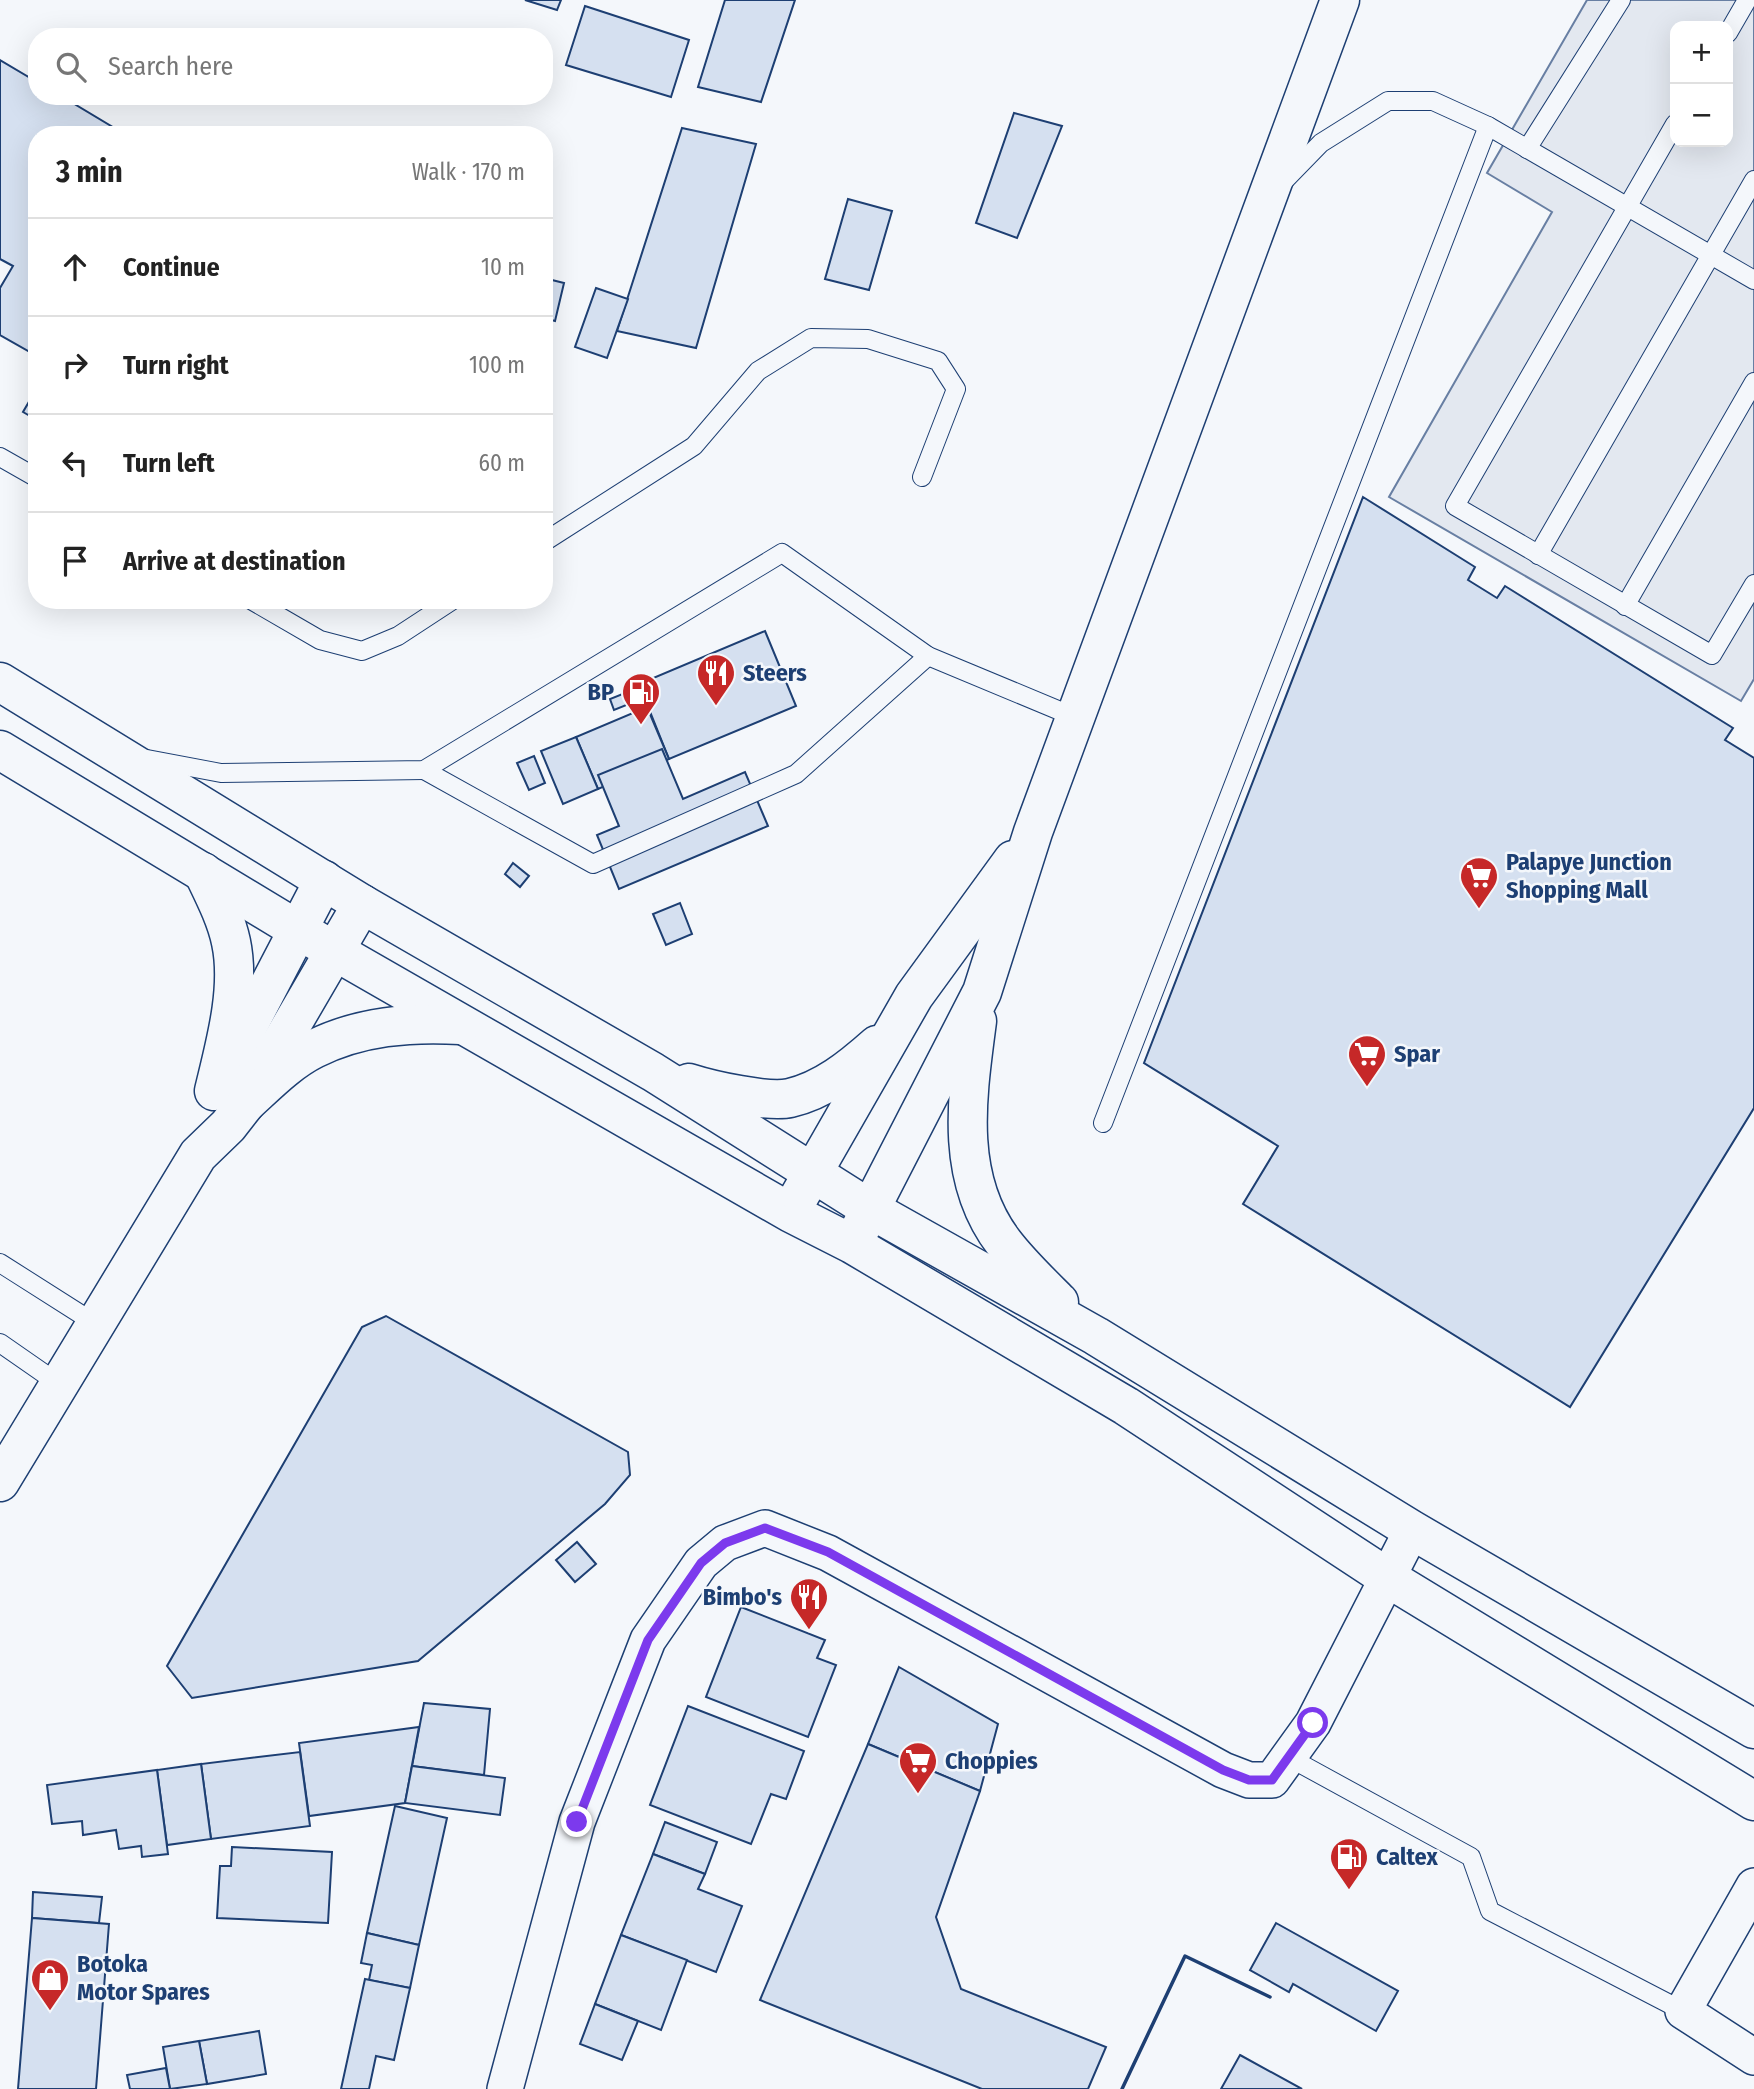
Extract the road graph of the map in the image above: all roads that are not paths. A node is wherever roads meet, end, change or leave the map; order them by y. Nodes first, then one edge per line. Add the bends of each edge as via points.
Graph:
1 (1340, 0) edge
2 (1621, 0) edge
3 (1747, 0) edge
4 (1733, 24) edge
5 (1488, 126) junction
6 (1670, 133) edge
7 (1527, 149) junction
8 (1754, 180) edge
9 (1266, 198) junction
10 (1627, 207) junction
11 (1711, 255) junction
12 (1754, 281) edge
13 (1754, 382) edge
14 (0, 457) edge
15 (28, 473) edge
16 (922, 477) dead end
17 (553, 536) edge
18 (1538, 555) junction
19 (1754, 584) edge
20 (1625, 606) junction
21 (266, 609) edge
22 (439, 609) edge
23 (928, 656) junction
24 (0, 681) edge
25 (1077, 718) junction
26 (0, 750) edge
27 (113, 752) junction
28 (424, 770) junction
29 (1033, 832) junction
30 (203, 872) junction
31 (324, 880) junction
32 (362, 904) junction
33 (298, 930) junction
34 (333, 950) junction
35 (982, 992) junction
36 (464, 1025) junction
37 (895, 1030) junction
38 (653, 1072) junction
39 (230, 1097) junction
40 (1103, 1123) dead end
41 (812, 1173) junction
42 (870, 1209) junction
43 (791, 1213) junction
44 (852, 1244) junction
45 (0, 1263) edge
46 (96, 1324) junction
47 (1096, 1336) junction
48 (0, 1343) edge
49 (59, 1384) junction
50 (0, 1482) edge
51 (1412, 1530) junction
52 (1388, 1578) junction
53 (1754, 1729) edge
54 (1290, 1758) junction
55 (1754, 1801) edge
56 (1754, 1886) edge
57 (1683, 2011) junction
58 (1754, 2057) edge
59 (505, 2089) edge

1 - 9 main road
2 - 7 lane
3 - 4 lane
5 - 7 lane
5 - 9 lane via 1433,102 1388,101 1321,143
5 - 40 lane
6 - 10 lane
7 - 10 lane
8 - 11 lane
9 - 25 main road
10 - 11 lane
10 - 18 lane via 1455,506
11 - 12 lane
11 - 18 lane
13 - 20 lane
14 - 15 lane
16 - 17 lane via 956,389 938,361 868,339 811,338 758,372 694,446
18 - 20 lane
19 - 20 lane via 1712,656
21 - 22 lane via 320,640 362,651 398,636
23 - 25 lane
23 - 28 lane via 796,774 593,864
23 - 28 lane via 782,554
24 - 27 main road
25 - 29 main road
26 - 30 main road
27 - 28 lane via 220,773
27 - 31 main road
29 - 35 main road
29 - 37 main road via 914,996
30 - 33 main road
30 - 39 main road via 232,943 233,994 225,1046
31 - 32 main road
31 - 33 main road
32 - 34 main road
32 - 38 main road
33 - 34 main road
33 - 39 main road
34 - 36 main road
34 - 39 main road
35 - 42 main road
35 - 47 main road via 968,1110 972,1176 1003,1242
36 - 39 main road via 379,1027 345,1036
36 - 43 main road
37 - 38 main road via 822,1087 787,1099 709,1089
37 - 41 main road
38 - 41 main road
39 - 46 main road via 228,1126 198,1154
41 - 42 main road
41 - 43 main road
42 - 44 main road
42 - 47 main road
43 - 44 main road
44 - 52 main road via 1126,1406
45 - 46 lane
46 - 49 main road
47 - 51 main road
48 - 49 lane
49 - 50 main road
51 - 52 street
51 - 53 main road
52 - 54 street
52 - 55 main road
54 - 57 lane via 1471,1857 1490,1911
54 - 59 street via 1272,1780 1249,1780 1223,1770 828,1552 765,1528 725,1543 701,1563 648,1640 577,1822
56 - 57 street
57 - 58 street

